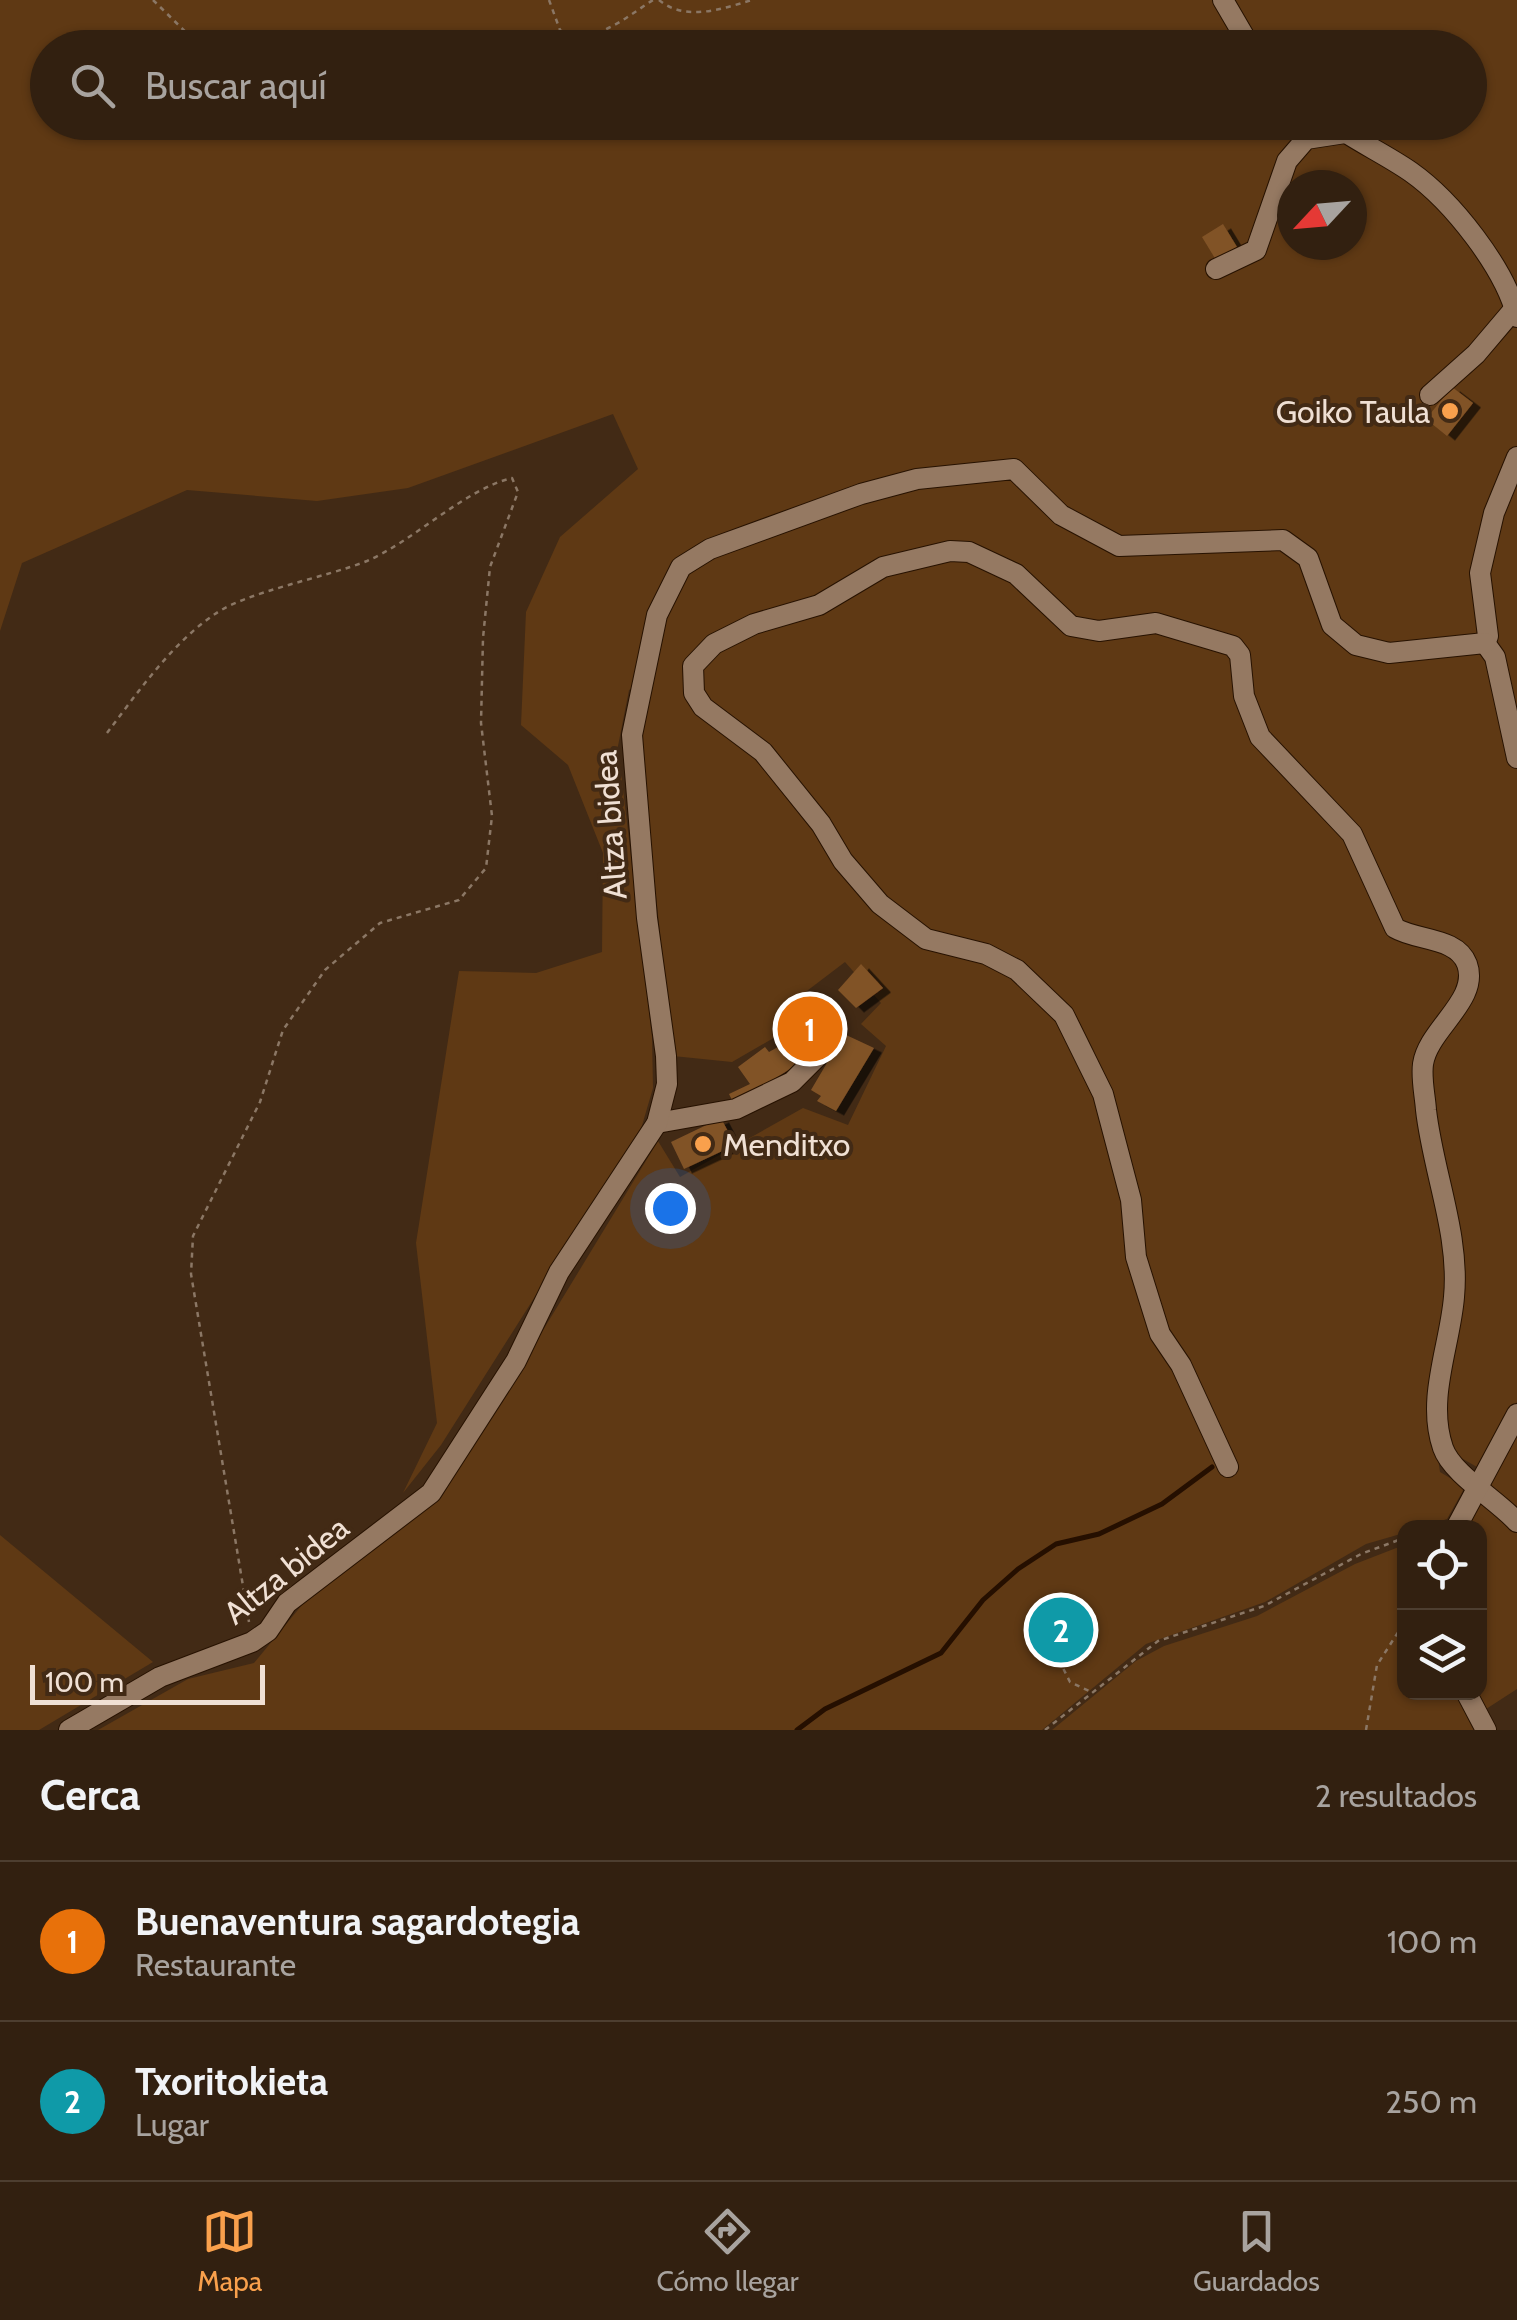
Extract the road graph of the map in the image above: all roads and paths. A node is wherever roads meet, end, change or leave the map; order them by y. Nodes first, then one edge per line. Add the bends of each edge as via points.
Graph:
1 (152, 0) edge
2 (549, 0) edge
3 (656, 0) edge
4 (752, 0) edge
5 (1223, 0) edge
6 (183, 30) edge
7 (560, 30) edge
8 (603, 30) edge
9 (1241, 30) edge
10 (1306, 140) edge
11 (1357, 140) edge
12 (1216, 269) dead end
13 (1516, 312) edge
14 (1430, 395) dead end
15 (1517, 457) edge
16 (1484, 643) junction
17 (107, 733) dead end
18 (1517, 758) edge
19 (817, 1057) dead end
20 (656, 1122) junction
21 (1517, 1414) edge
22 (1228, 1468) dead end
23 (1478, 1485) junction
24 (1460, 1520) edge
25 (1517, 1522) edge
26 (1397, 1541) edge
27 (1397, 1632) edge
28 (252, 1642) junction
29 (1059, 1660) dead end
30 (1091, 1692) junction
31 (1470, 1700) edge
32 (69, 1730) edge
33 (1045, 1730) edge
34 (1366, 1730) edge
35 (1486, 1730) edge

1 - 6 path
2 - 7 path
3 - 4 path via 685,12
3 - 8 path
5 - 9 street
10 - 12 street via 1286,161 1256,250
11 - 13 street via 1411,172 1446,203 1505,282
13 - 14 street
15 - 16 street via 1494,512 1480,572
16 - 18 street via 1495,657
16 - 20 street, Altza bidea via 1388,653 1356,646 1332,626 1308,558 1283,540 1119,546 1061,515 1014,469 917,479 710,549 681,567 658,615 632,734 666,1056 667,1084
17 - 28 path via 149,678 216,612 367,560 490,483 512,478 518,492 490,568 482,638 481,723 492,816 486,868 459,900 380,924 325,970 283,1030 260,1102 193,1236 191,1274
19 - 20 street via 792,1082 736,1110
20 - 28 street, Altza bidea via 559,1272 516,1361 432,1493 346,1554
21 - 23 street
22 - 23 street via 1160,1334 1136,1257 1131,1200 1103,1094 1064,1015 1017,970 986,954 926,939 880,904 763,752 694,693 693,666 714,644 819,605 884,566 950,551 969,552 1016,574 1071,626 1099,631 1156,623 1233,646 1260,737 1352,834 1396,928 1454,948 1470,972 1468,988 1435,1031 1422,1069 1455,1295 1436,1410 1439,1433 1454,1467
23 - 24 street
23 - 25 street
26 - 30 path via 1264,1606 1158,1641
27 - 34 path via 1377,1665
28 - 32 street, Altza bidea via 160,1676
29 - 30 path via 1070,1682
30 - 33 path
31 - 35 street

